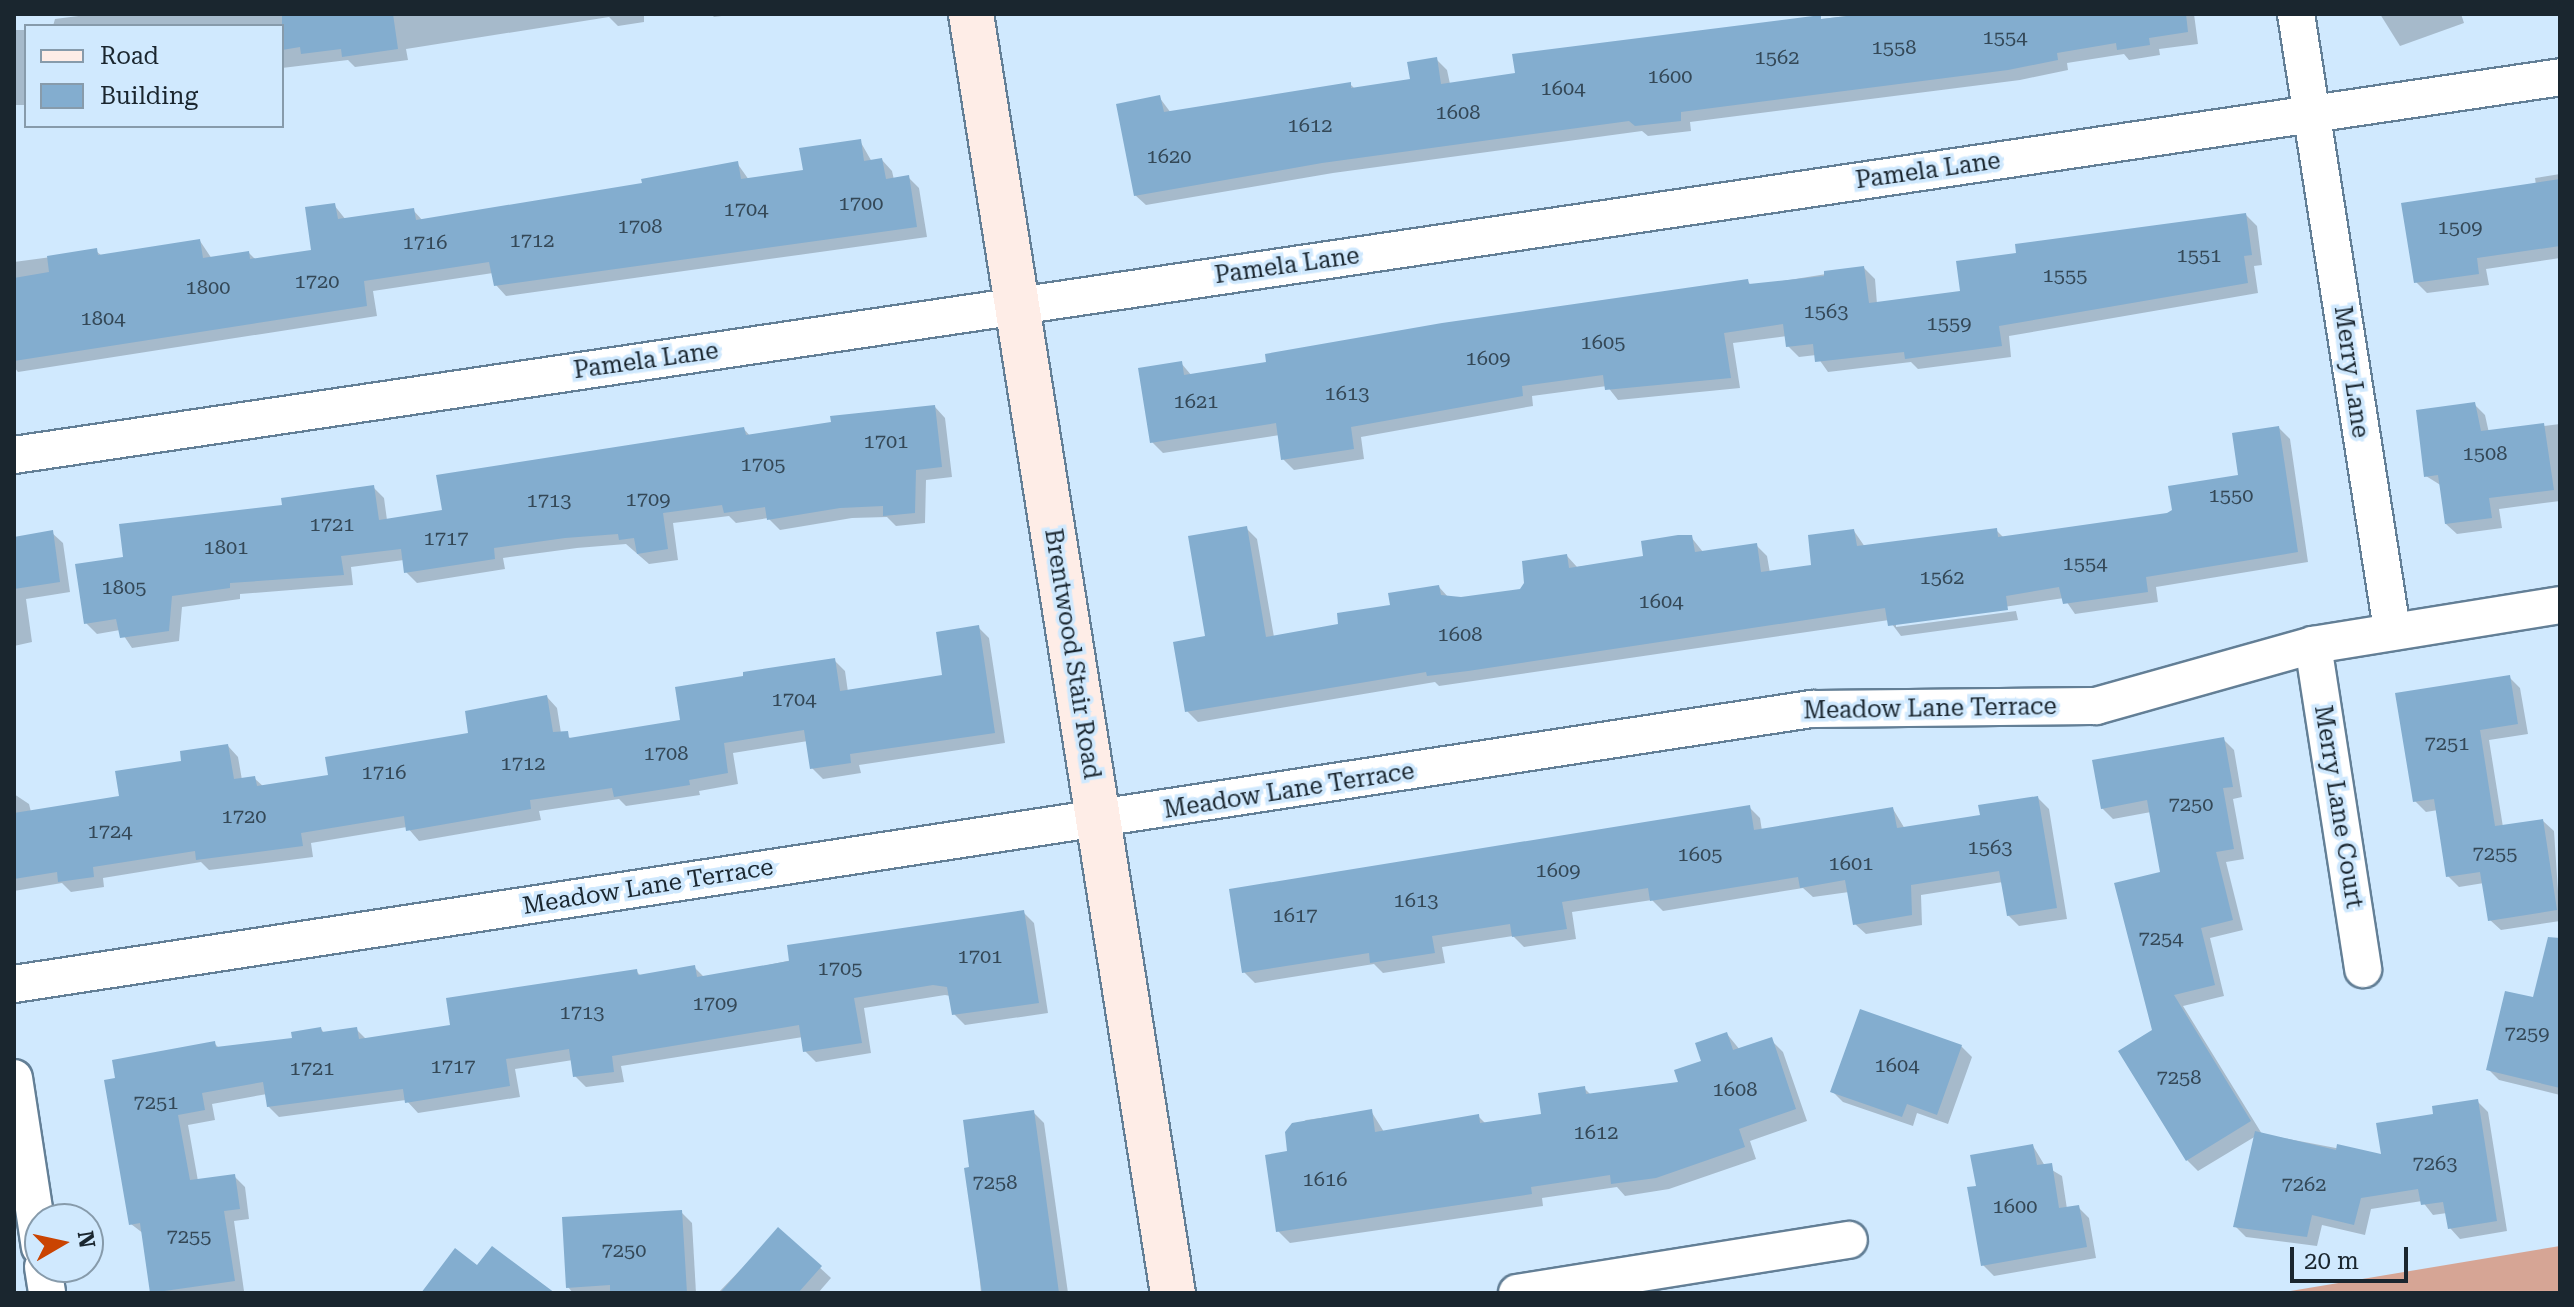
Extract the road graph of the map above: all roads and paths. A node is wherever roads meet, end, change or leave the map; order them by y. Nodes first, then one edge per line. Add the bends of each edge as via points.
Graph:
1 (971, 14) edge
2 (2296, 14) edge
3 (2560, 77) edge
4 (2313, 113) junction
5 (1017, 306) junction
6 (14, 455) edge
7 (2560, 605) edge
8 (2392, 630) junction
9 (2313, 645) junction
10 (1098, 822) junction
11 (2363, 969) dead end
12 (14, 984) edge
13 (14, 1078) edge
14 (33, 1203) edge
15 (1849, 1240) dead end
16 (1173, 1293) edge
17 (1517, 1293) edge

1 - 5 main road, Brentwood Stair Road
2 - 4 street, Merry Lane
3 - 4 street, Pamela Lane
4 - 5 street, Pamela Lane
4 - 8 street, Merry Lane
5 - 6 street, Pamela Lane
5 - 10 main road, Brentwood Stair Road
7 - 8 street, Meadow Lane Terrace
8 - 9 street, Meadow Lane Terrace
9 - 10 street, Meadow Lane Terrace via 2096,706 1812,709
9 - 11 street, Merry Lane Court
10 - 12 street, Meadow Lane Terrace
10 - 16 main road, Brentwood Stair Road
13 - 14 street
15 - 17 street

